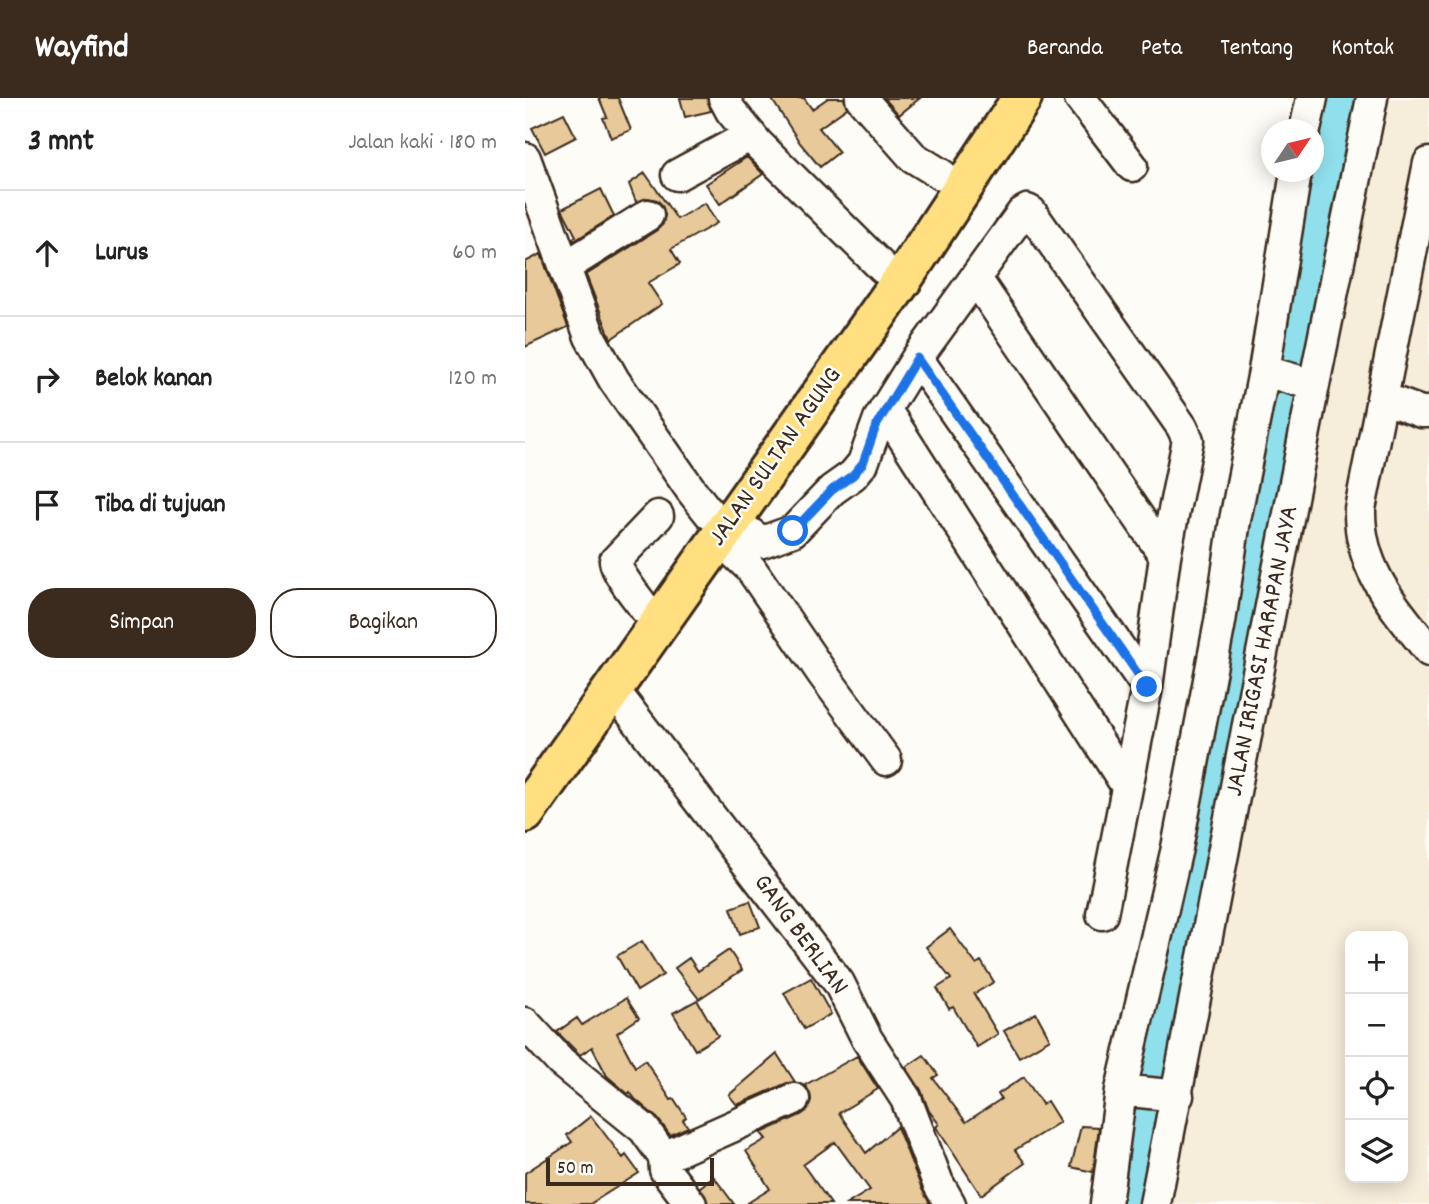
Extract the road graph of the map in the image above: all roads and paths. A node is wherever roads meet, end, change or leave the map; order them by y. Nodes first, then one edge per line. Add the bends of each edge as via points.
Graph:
1 (724, 98) edge
2 (861, 98) edge
3 (994, 98) edge
4 (1023, 98) edge
5 (1080, 98) edge
6 (1312, 98) edge
7 (1372, 98) edge
8 (1307, 119) edge
9 (751, 135) junction
10 (525, 158) edge
11 (1429, 163) edge
12 (1132, 166) dead end
13 (942, 175) junction
14 (677, 176) dead end
15 (1296, 182) edge
16 (532, 198) edge
17 (648, 215) dead end
18 (565, 267) junction
19 (883, 268) junction
20 (976, 279) junction
21 (917, 358) junction
22 (1286, 377) junction
23 (1384, 398) junction
24 (885, 409) junction
25 (1429, 412) edge
26 (658, 516) dead end
27 (721, 524) junction
28 (1165, 556) junction
29 (645, 609) junction
30 (1429, 651) edge
31 (1147, 687) junction
32 (612, 688) junction
33 (886, 760) dead end
34 (525, 766) edge
35 (1126, 785) junction
36 (525, 813) edge
37 (1200, 852) junction
38 (1102, 914) dead end
39 (525, 1023) edge
40 (1128, 1090) junction
41 (1173, 1095) junction
42 (794, 1099) dead end
43 (664, 1157) junction
44 (691, 1204) edge
45 (950, 1204) edge
46 (1106, 1204) edge
47 (1156, 1204) edge

1 - 9 street
2 - 13 street via 913,158
3 - 13 highway, JALAN SULTAN AGUNG
4 - 27 highway, JALAN SULTAN AGUNG via 904,277
5 - 12 street
6 - 8 street
7 - 22 street, JALAN IRIGASI HARAPAN JAYA
9 - 14 street
9 - 19 street
10 - 16 street
11 - 23 street
13 - 19 highway, JALAN SULTAN AGUNG
15 - 22 street
16 - 18 street
17 - 18 street
18 - 27 street via 586,328 614,380 691,490
19 - 27 highway, JALAN SULTAN AGUNG
20 - 21 street
20 - 28 street
20 - 28 street via 1022,213 1031,212 1186,434 1188,448
21 - 24 street
21 - 31 street
22 - 37 street, JALAN IRIGASI HARAPAN JAYA
22 - 37 street via 1235,520 1220,622
23 - 25 street
23 - 30 street via 1360,509 1364,547 1380,586
24 - 27 street via 863,463 793,531 762,542
24 - 35 street
26 - 29 street via 615,561
27 - 29 highway, JALAN SULTAN AGUNG
27 - 32 highway, JALAN SULTAN AGUNG
27 - 33 street
28 - 31 street
29 - 34 highway, JALAN SULTAN AGUNG
31 - 35 street
32 - 36 highway, JALAN SULTAN AGUNG
32 - 45 street, GANG BERLIAN via 839,983 867,1039 906,1099 937,1183
35 - 38 street
37 - 40 street
37 - 41 street, JALAN IRIGASI HARAPAN JAYA
39 - 43 street via 561,1062 644,1129
40 - 41 street
40 - 46 street
41 - 47 street, JALAN IRIGASI HARAPAN JAYA
42 - 43 street
43 - 44 street via 665,1170

